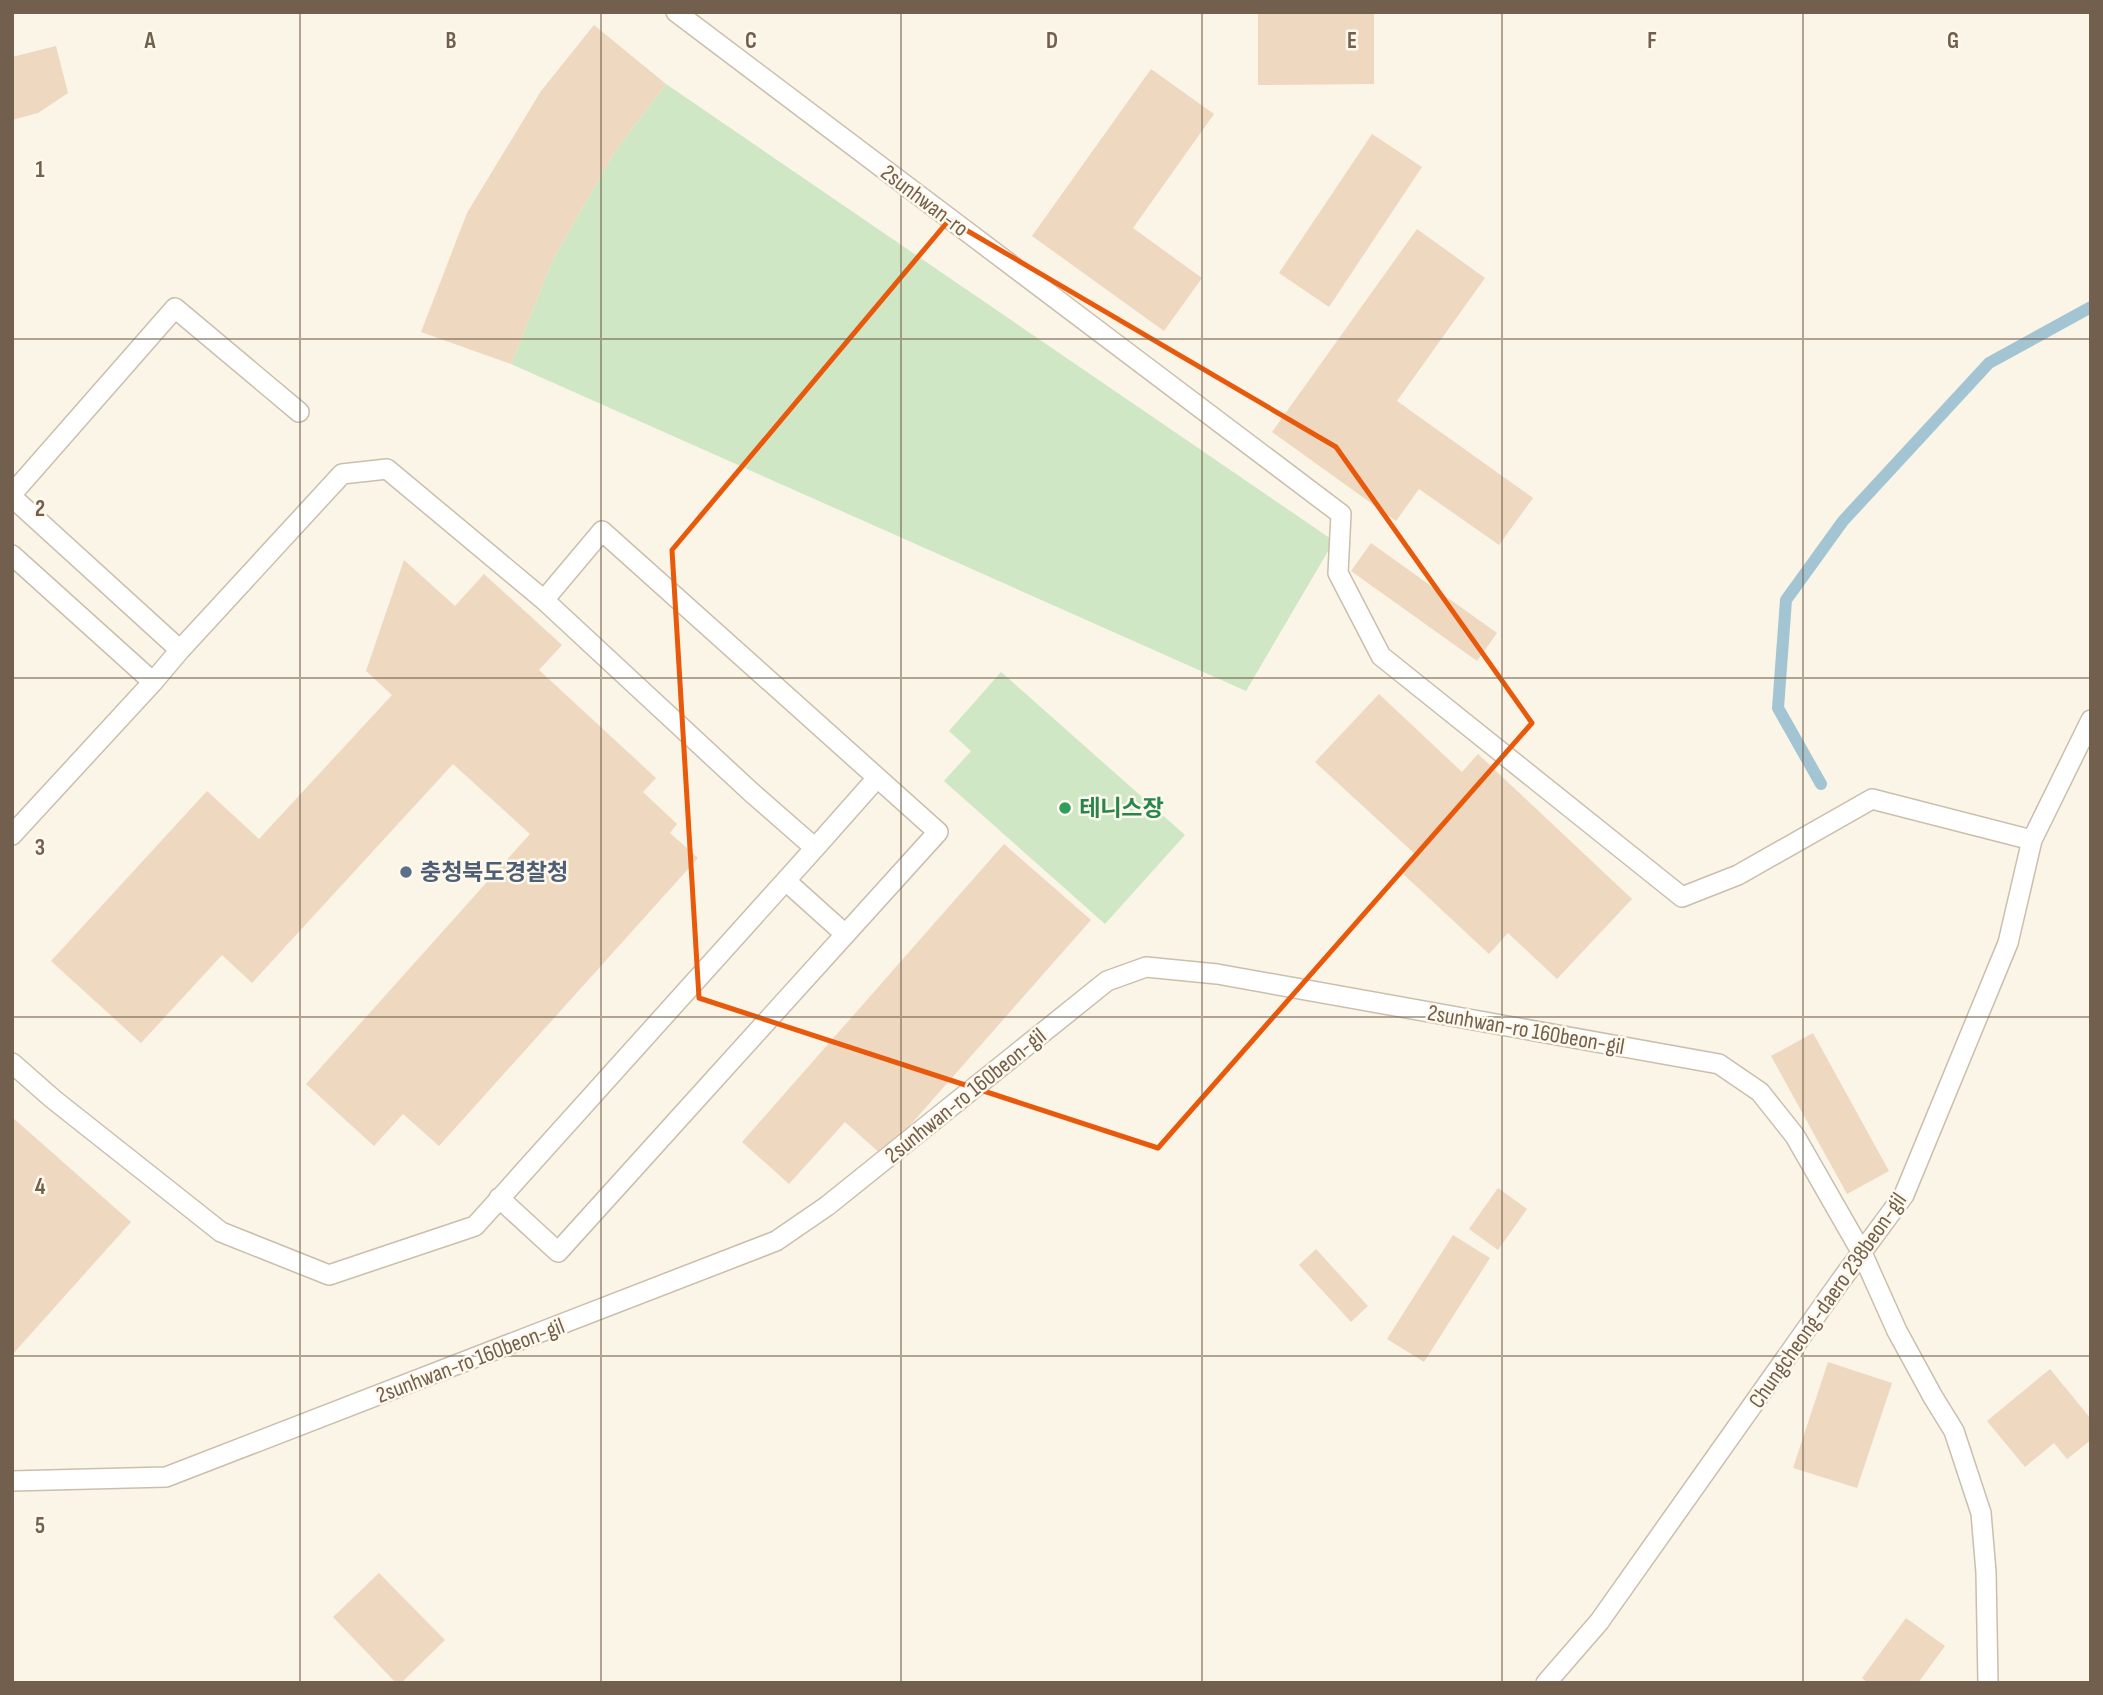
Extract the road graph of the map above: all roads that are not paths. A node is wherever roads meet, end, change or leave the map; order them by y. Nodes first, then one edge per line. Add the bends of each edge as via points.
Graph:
1 (676, 12) edge
2 (299, 412) dead end
3 (12, 496) edge
4 (12, 555) edge
5 (544, 600) junction
6 (180, 650) junction
7 (153, 682) junction
8 (2091, 720) edge
9 (877, 778) junction
10 (12, 835) edge
11 (2032, 840) junction
12 (815, 848) junction
13 (786, 881) junction
14 (845, 934) junction
15 (12, 1063) edge
16 (499, 1198) junction
17 (1862, 1253) junction
18 (12, 1480) edge
19 (1546, 1683) edge
20 (1988, 1683) edge

1 - 11 lane, 2sunhwan-ro via 1341,514 1338,573 1381,656 1682,897 1738,875 1872,799
2 - 3 lane via 175,308
3 - 6 lane
4 - 7 lane
5 - 6 lane via 387,469 342,474
5 - 9 lane via 603,531
5 - 12 lane
6 - 7 lane
7 - 10 lane
8 - 11 lane, Chungcheong-daero 238beon-gil
9 - 12 lane
9 - 14 lane via 938,832
11 - 17 lane, Chungcheong-daero 238beon-gil via 2008,943 1905,1195
12 - 13 lane
13 - 14 lane
13 - 16 lane
14 - 16 lane via 558,1252
15 - 16 lane via 220,1233 329,1275 475,1226
17 - 18 lane, 2sunhwan-ro 160beon-gil via 1795,1136 1760,1092 1719,1064 1217,974 1146,967 1107,981 827,1206 776,1241 166,1477
17 - 19 lane, Chungcheong-daero 238beon-gil via 1598,1622
17 - 20 lane, 2sunhwan-ro 160beon-gil via 1897,1331 1954,1431 1981,1513

